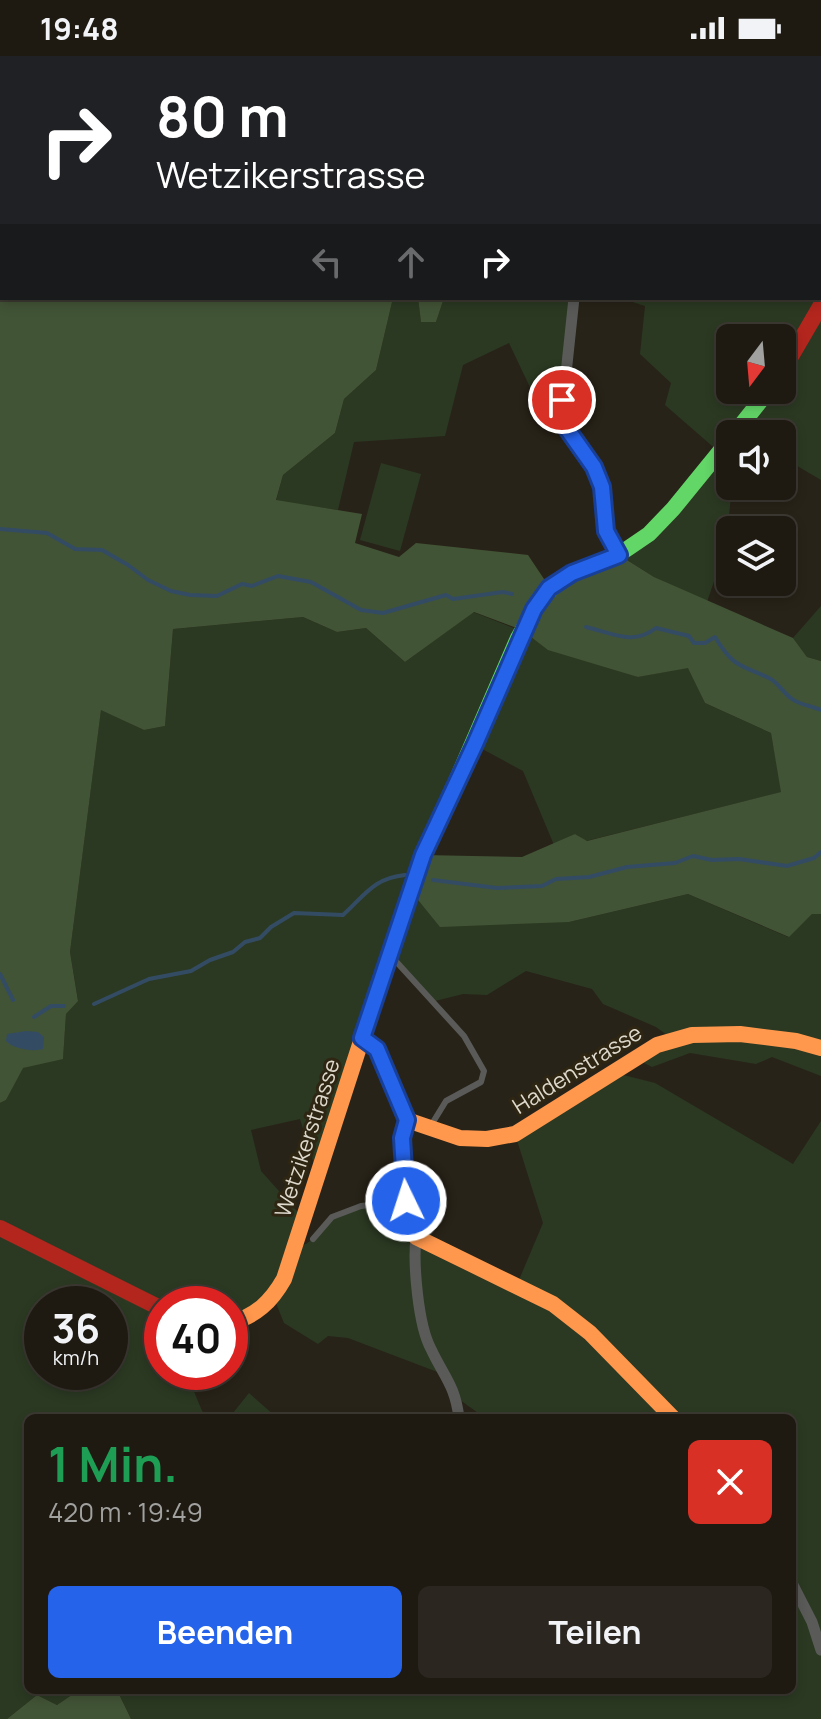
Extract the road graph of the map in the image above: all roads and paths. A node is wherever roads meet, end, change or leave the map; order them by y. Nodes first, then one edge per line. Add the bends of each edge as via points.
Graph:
1 (574, 300) edge
2 (821, 305) edge
3 (796, 351) edge
4 (758, 404) edge
5 (745, 420) edge
6 (716, 456) edge
7 (619, 555) junction
8 (389, 954) junction
9 (362, 1038) junction
10 (821, 1048) edge
11 (407, 1120) junction
12 (428, 1130) junction
13 (406, 1201) junction
14 (0, 1228) edge
15 (416, 1237) junction
16 (313, 1239) dead end
17 (144, 1300) edge
18 (248, 1318) edge
19 (458, 1414) edge
20 (669, 1414) edge
21 (796, 1591) edge
22 (821, 1650) edge

1 - 7 street via 558,416 594,467 602,487 606,531
2 - 3 street
4 - 5 street
6 - 7 street, Wetzikerstrasse via 655,528
7 - 8 street, Wetzikerstrasse via 572,573 549,588 534,609 423,855
8 - 9 street, Wetzikerstrasse
8 - 12 lane via 464,1036 484,1071 481,1082 446,1101
9 - 11 street via 377,1049
9 - 18 street, Wetzikerstrasse via 284,1279 263,1309
10 - 12 street, Haldenstrasse via 740,1034 672,1039 515,1134 481,1140
11 - 12 street, Haldenstrasse
11 - 13 street via 402,1138
13 - 15 street
13 - 16 lane via 361,1206 332,1217
14 - 17 street
15 - 19 street via 423,1326 448,1376
15 - 20 street via 553,1304 590,1333
21 - 22 street

